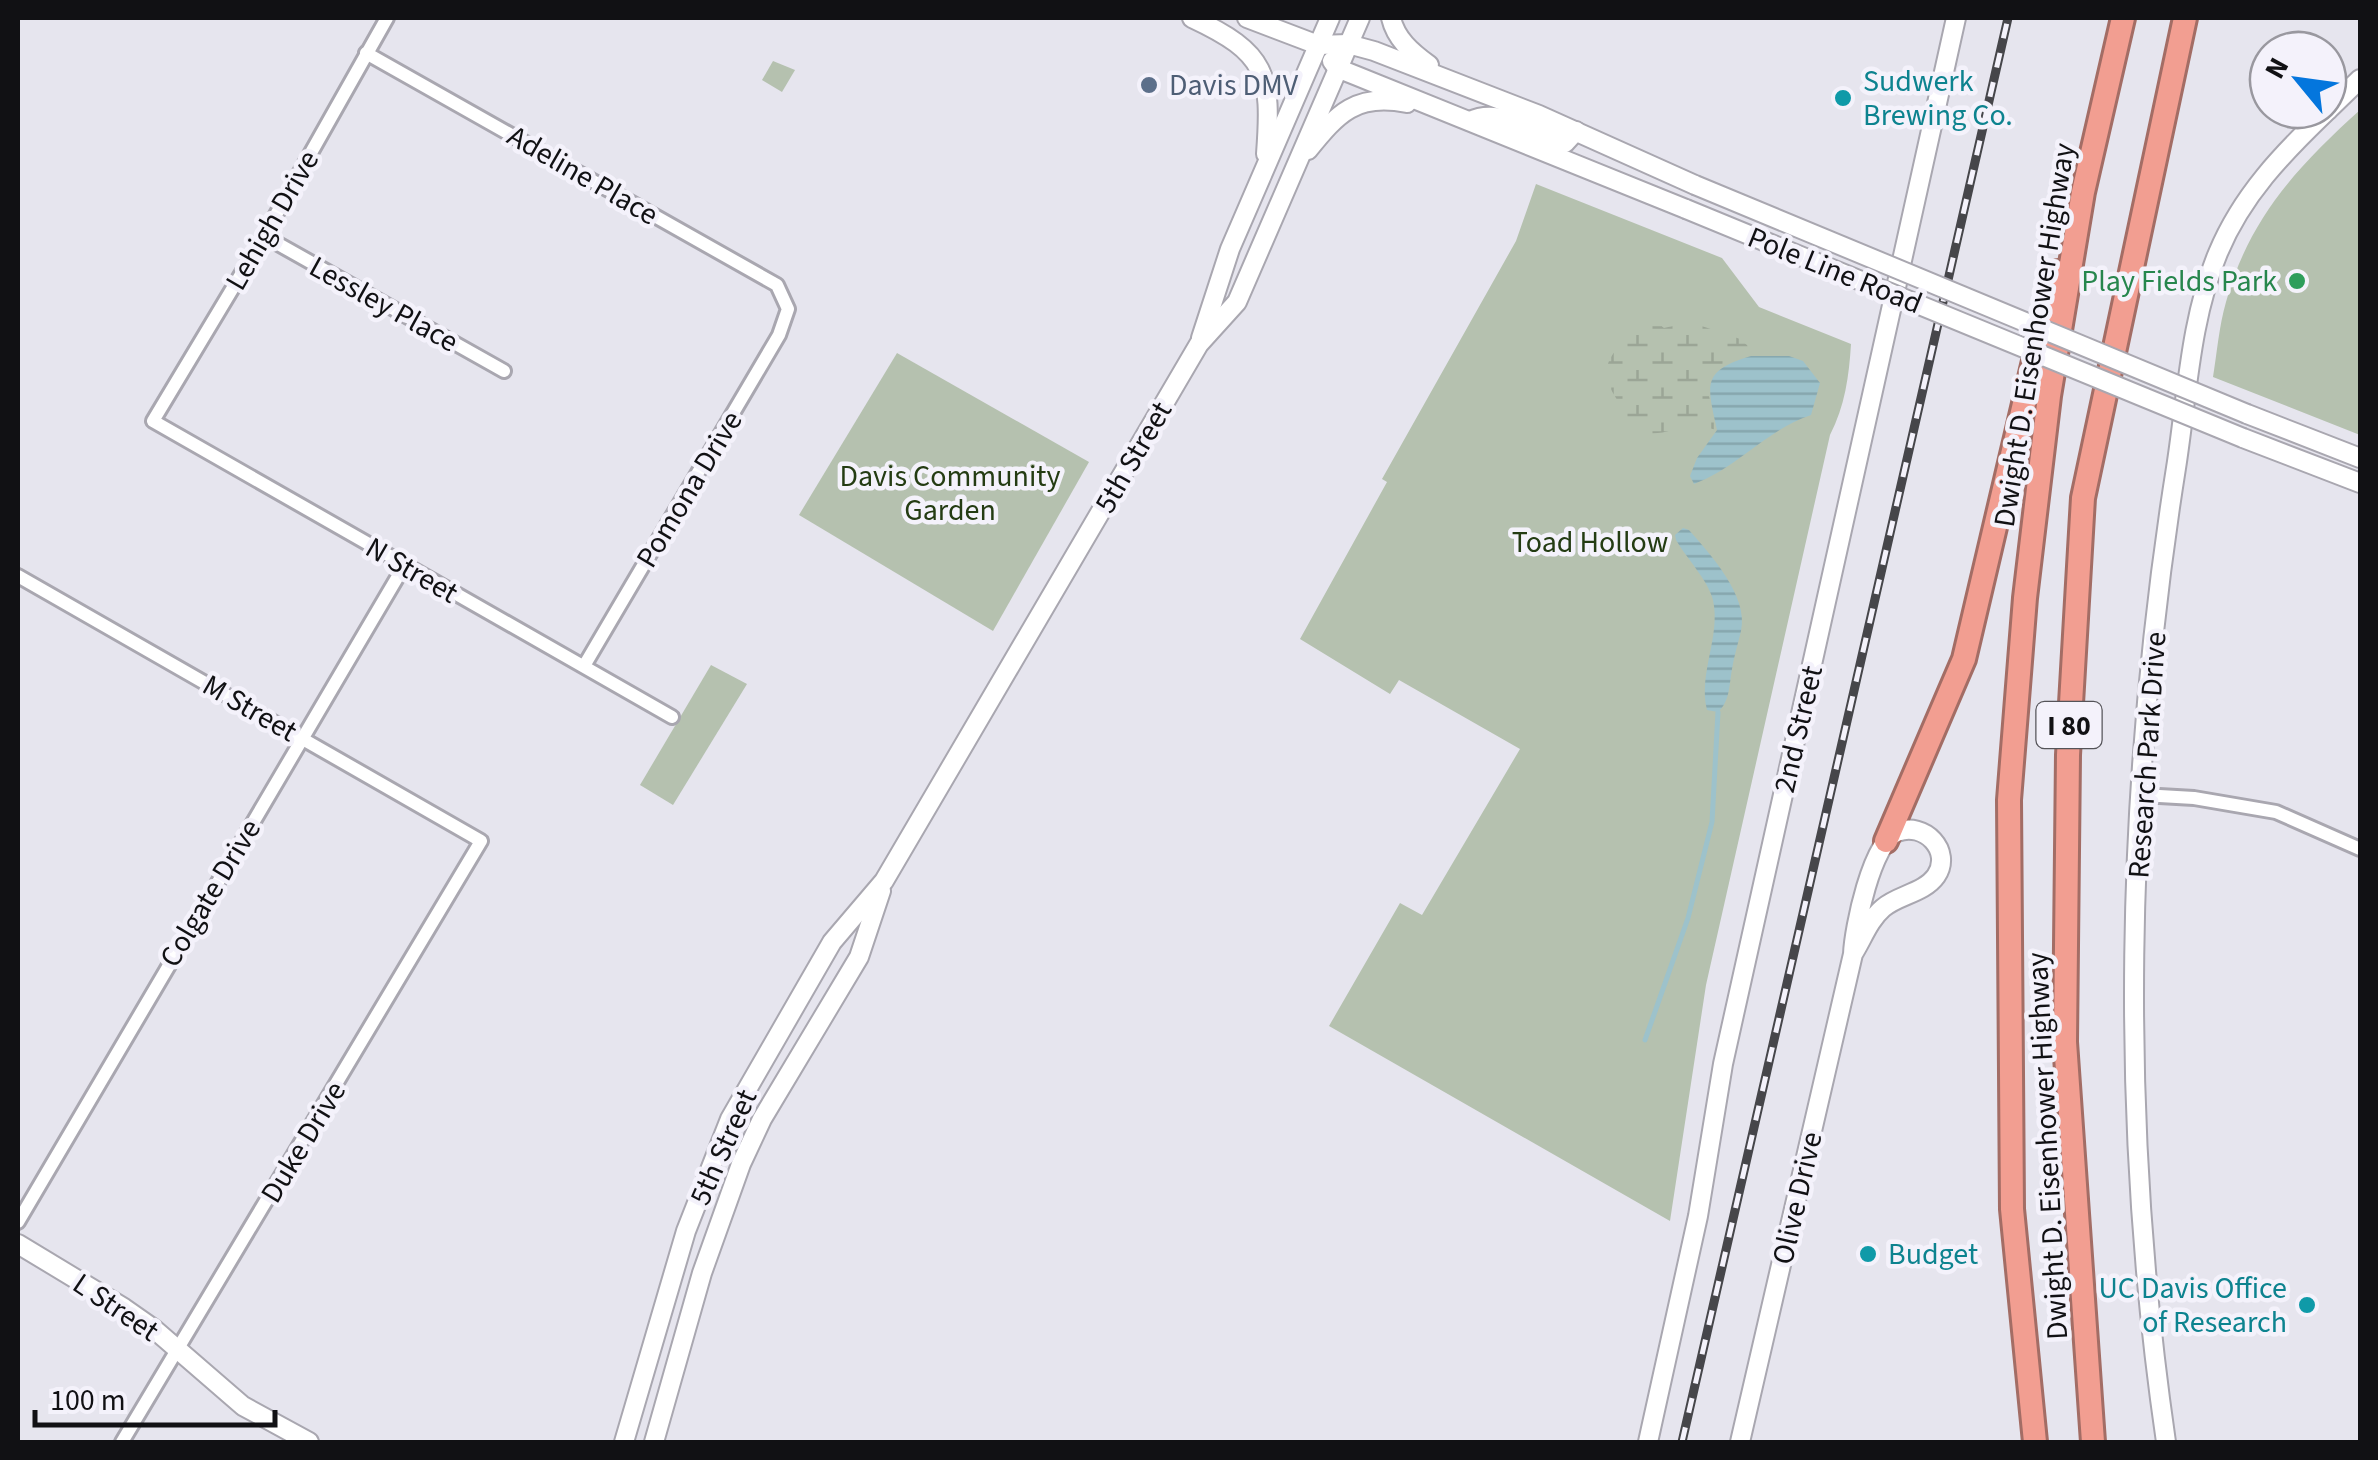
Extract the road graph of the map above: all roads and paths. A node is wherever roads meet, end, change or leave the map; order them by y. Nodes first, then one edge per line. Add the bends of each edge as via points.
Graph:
1 (387, 18) edge
2 (1192, 18) edge
3 (1247, 18) edge
4 (1330, 18) edge
5 (1360, 18) edge
6 (1391, 18) edge
7 (1956, 18) edge
8 (2122, 18) edge
9 (2185, 18) edge
10 (1348, 44) junction
11 (1318, 45) junction
12 (366, 53) junction
13 (1338, 68) junction
14 (1449, 80) junction
15 (1439, 109) junction
16 (1470, 121) junction
17 (2308, 130) edge
18 (1576, 132) junction
19 (1295, 166) junction
20 (1266, 169) junction
21 (2083, 192) junction
22 (264, 236) junction
23 (788, 309) joint
24 (1200, 344) junction
25 (504, 371) dead end
26 (154, 421) joint
27 (2360, 458) edge
28 (2360, 483) edge
29 (404, 566) junction
30 (18, 576) edge
31 (584, 666) junction
32 (672, 717) dead end
33 (303, 738) junction
34 (2142, 795) junction
35 (482, 840) joint
36 (1886, 842) junction
37 (2360, 849) edge
38 (884, 881) junction
39 (1853, 954) junction
40 (18, 1222) edge
41 (18, 1244) edge
42 (178, 1352) junction
43 (122, 1442) edge
44 (309, 1442) edge
45 (624, 1442) edge
46 (654, 1442) edge
47 (1648, 1442) edge
48 (1740, 1442) edge
49 (2035, 1442) edge
50 (2093, 1442) edge
51 (2166, 1442) edge

1 - 12 street, Lehigh Drive
2 - 20 main road via 1234,40 1259,66 1269,117
3 - 11 main road, Pole Line Road
4 - 11 main road, 5th Street
5 - 10 main road, 5th Street
6 - 14 main road via 1406,46
7 - 47 main road, 2nd Street via 1724,1064
8 - 21 highway, Dwight D. Eisenhower Highway / I 80
9 - 50 highway, Dwight D. Eisenhower Highway / I 80 via 2084,498 2068,754 2066,1042
10 - 11 main road, Pole Line Road
10 - 13 main road, 5th Street
10 - 14 main road, Pole Line Road
11 - 13 main road, Pole Line Road
11 - 20 main road, 5th Street
12 - 22 street, Lehigh Drive
12 - 23 street, Adeline Place via 777,285
13 - 15 main road, Pole Line Road
13 - 19 main road, 5th Street
14 - 18 main road, Pole Line Road
15 - 16 main road, Pole Line Road
15 - 19 main road via 1393,100 1352,106
16 - 18 main road via 1503,118 1565,143
16 - 28 main road, Pole Line Road, bridge
17 - 34 main road, Research Park Drive via 2240,209 2202,304 2169,510
18 - 27 main road, Pole Line Road, bridge
19 - 24 main road, 5th Street via 1237,302
20 - 24 main road, 5th Street
21 - 36 highway via 2046,310 1964,658
21 - 49 highway, Dwight D. Eisenhower Highway / I 80 via 2047,414 2009,800 2012,1209
22 - 25 street, Lessley Place
22 - 26 street, Lehigh Drive
23 - 31 street, Pomona Drive via 780,335
24 - 38 main road, 5th Street
26 - 29 street, N Street
29 - 31 street, N Street
29 - 33 street, Colgate Drive
30 - 33 street, M Street
31 - 32 street, N Street
33 - 35 street, M Street
33 - 40 street, Colgate Drive
34 - 37 street via 2276,812
34 - 51 main road, Research Park Drive via 2135,1064 2149,1302
35 - 42 street, Duke Drive
36 - 39 main road, Olive Drive via 1854,930
36 - 39 main road, Olive Drive via 1899,831 1922,832 1939,848 1940,867 1930,883 1882,908
38 - 45 main road, 5th Street via 832,942 730,1119 686,1231
38 - 46 main road, 5th Street via 859,957 740,1164
39 - 48 main road, Olive Drive
41 - 42 main road, L Street via 139,1318
42 - 43 street, Duke Drive
42 - 44 main road, L Street via 244,1406

